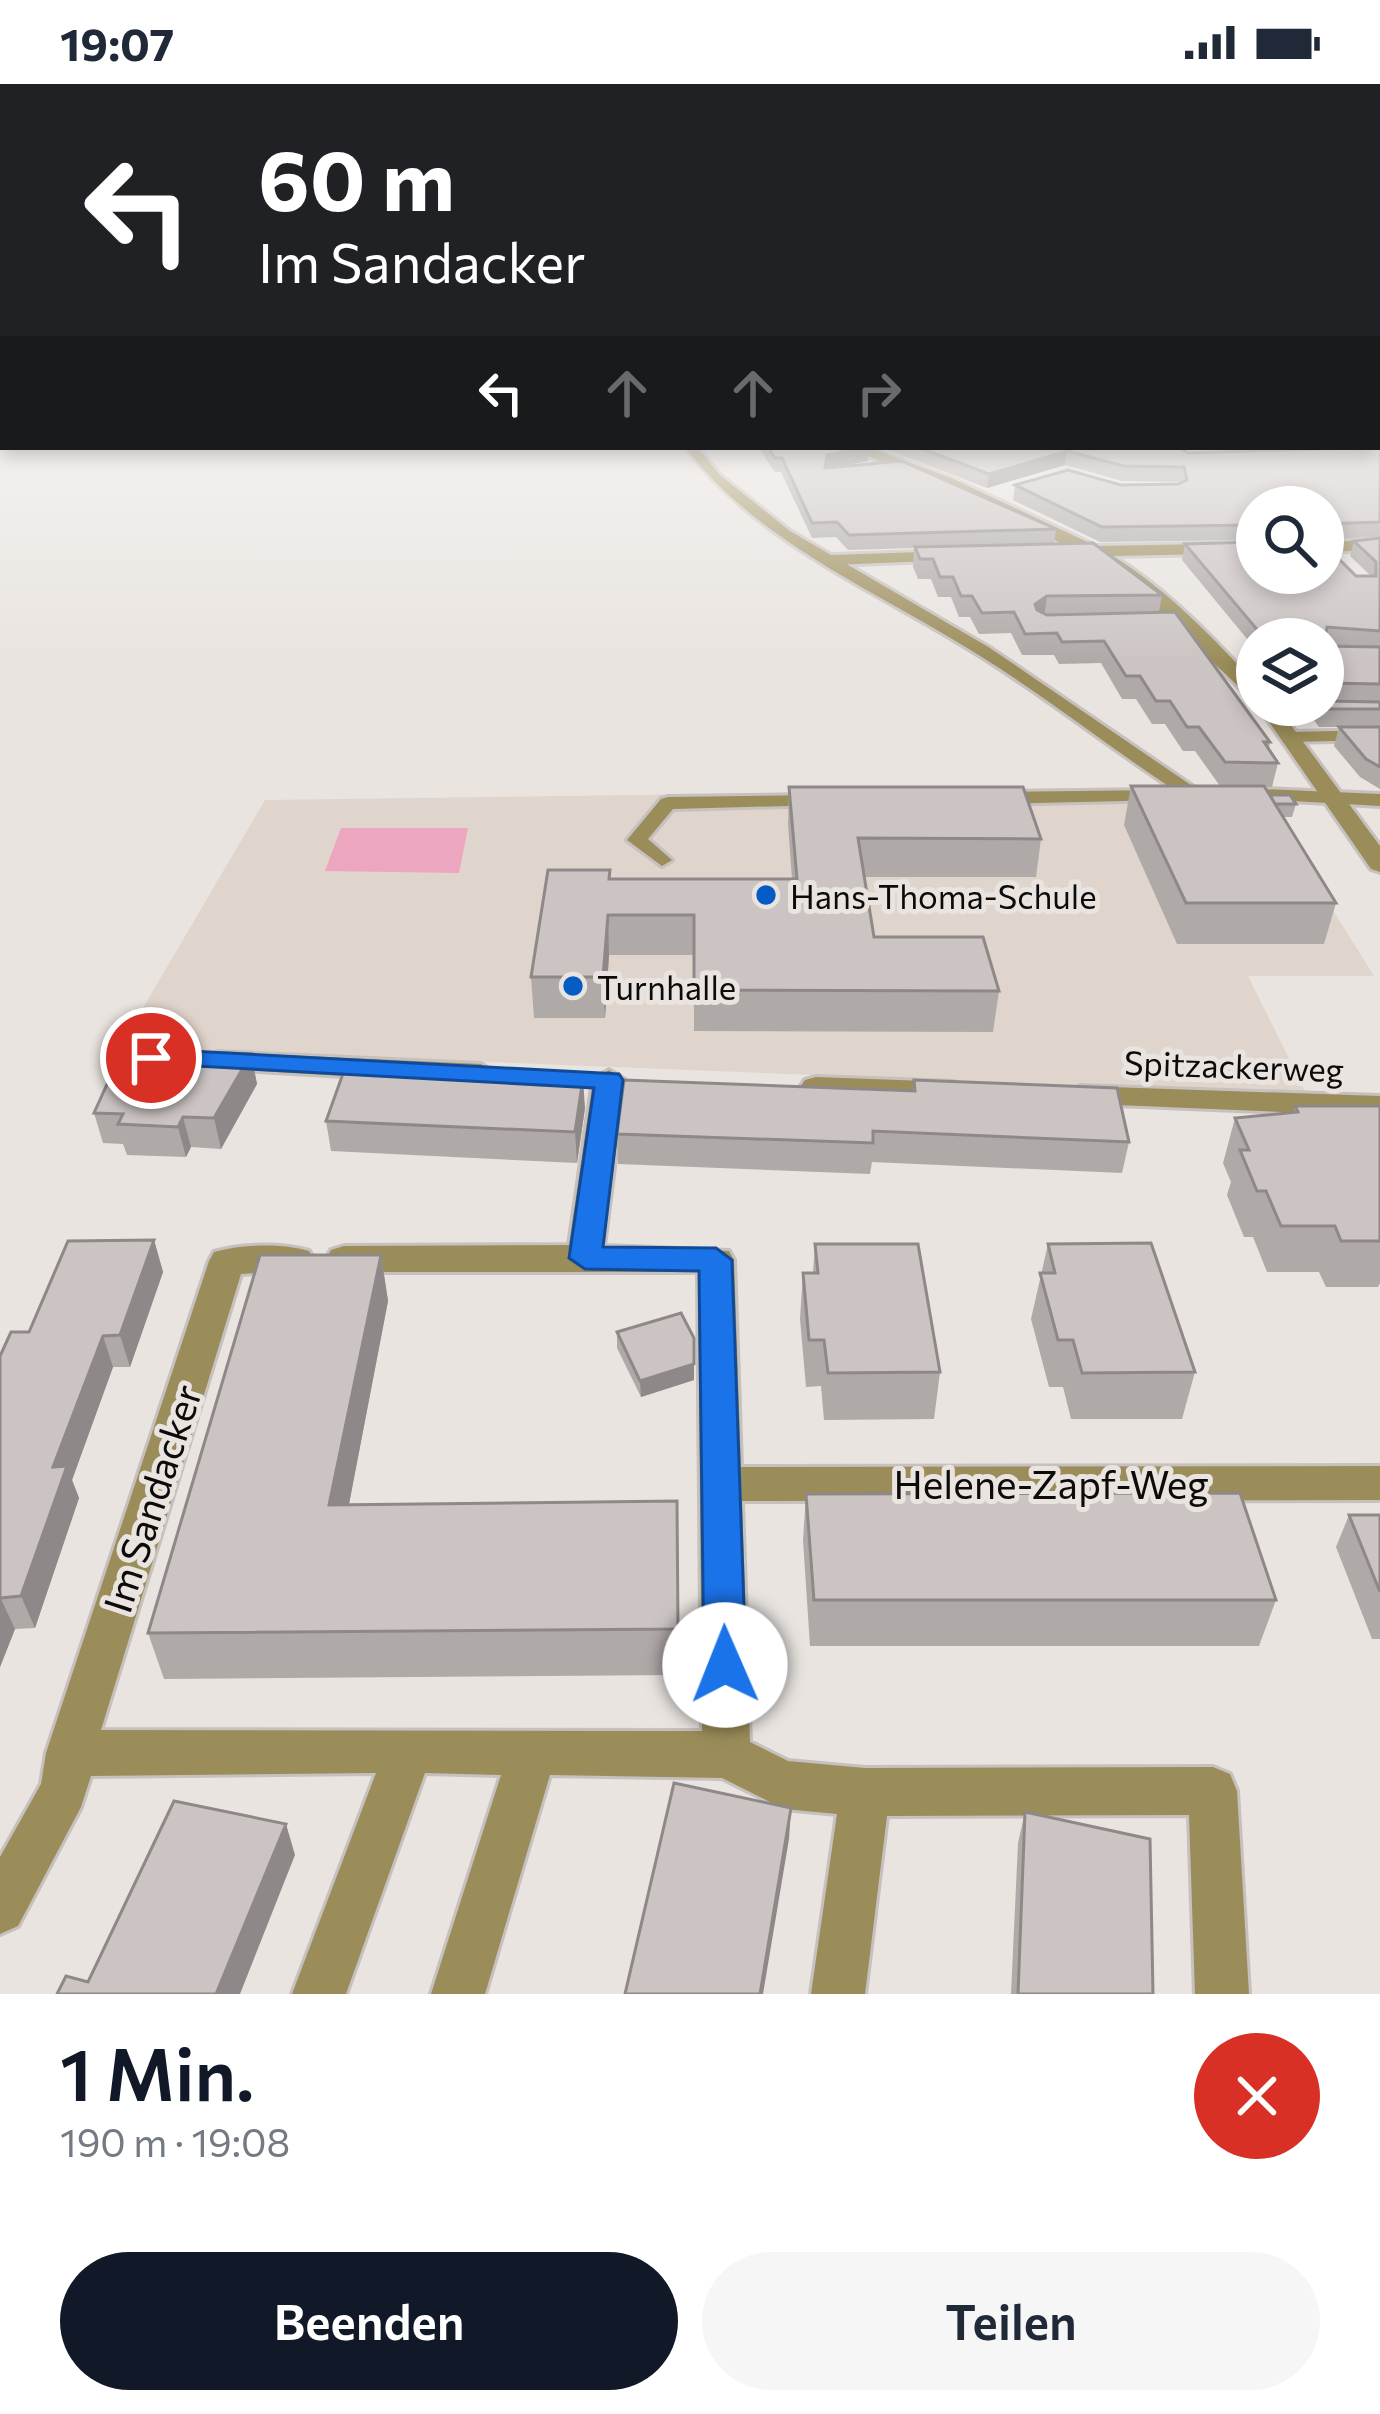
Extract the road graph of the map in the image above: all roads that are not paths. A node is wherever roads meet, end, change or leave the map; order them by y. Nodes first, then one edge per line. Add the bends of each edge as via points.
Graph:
1 (718, 484) edge
2 (951, 484) edge
3 (1024, 489) edge
4 (987, 498) junction
5 (1380, 545) edge
6 (1344, 546) edge
7 (1236, 548) edge
8 (1095, 551) junction
9 (1051, 553) edge
10 (965, 556) edge
11 (832, 560) junction
12 (1344, 567) edge
13 (1349, 572) edge
14 (1170, 626) edge
15 (1191, 626) junction
16 (1217, 655) junction
17 (1236, 655) edge
18 (1236, 675) edge
19 (1344, 708) edge
20 (1380, 710) edge
21 (1281, 726) edge
22 (1380, 735) edge
23 (1290, 737) junction
24 (1331, 795) junction
25 (1197, 796) junction
26 (976, 799) edge
27 (848, 800) edge
28 (1380, 800) edge
29 (662, 860) dead end
30 (1380, 864) edge
31 (173, 1059) edge
32 (518, 1076) edge
33 (610, 1080) dead end
34 (773, 1086) edge
35 (983, 1093) edge
36 (1053, 1095) edge
37 (1380, 1106) edge
38 (585, 1258) junction
39 (1380, 1483) edge
40 (722, 1484) junction
41 (409, 1750) junction
42 (70, 1753) junction
43 (532, 1754) junction
44 (726, 1756) junction
45 (865, 1792) junction
46 (0, 1908) edge
47 (319, 1994) edge
48 (458, 1994) edge
49 (838, 1994) edge
50 (1222, 1994) edge

1 - 11 lane
2 - 4 street
3 - 4 street
4 - 8 street
5 - 6 street
7 - 8 street
8 - 9 street
8 - 15 street
10 - 11 street
11 - 25 lane via 986,652
12 - 13 street
14 - 15 lane
15 - 16 street
16 - 17 street
16 - 18 street
19 - 20 lane
21 - 23 street
22 - 23 lane
23 - 24 street
24 - 25 lane
24 - 28 lane
24 - 30 street
25 - 26 lane
27 - 29 lane via 668,803 637,840
31 - 32 street
33 - 38 street
34 - 35 street
36 - 37 street, Spitzackerweg
38 - 40 street, Im Sandacker via 716,1260
38 - 42 street, Im Sandacker via 227,1261
39 - 40 street, Helene-Zapf-Weg
40 - 44 street, Im Sandacker
41 - 42 street
41 - 43 street
41 - 47 street
42 - 46 street via 64,1790
43 - 44 street
43 - 48 street
44 - 45 street via 784,1785
45 - 49 street
45 - 50 street via 1213,1791

